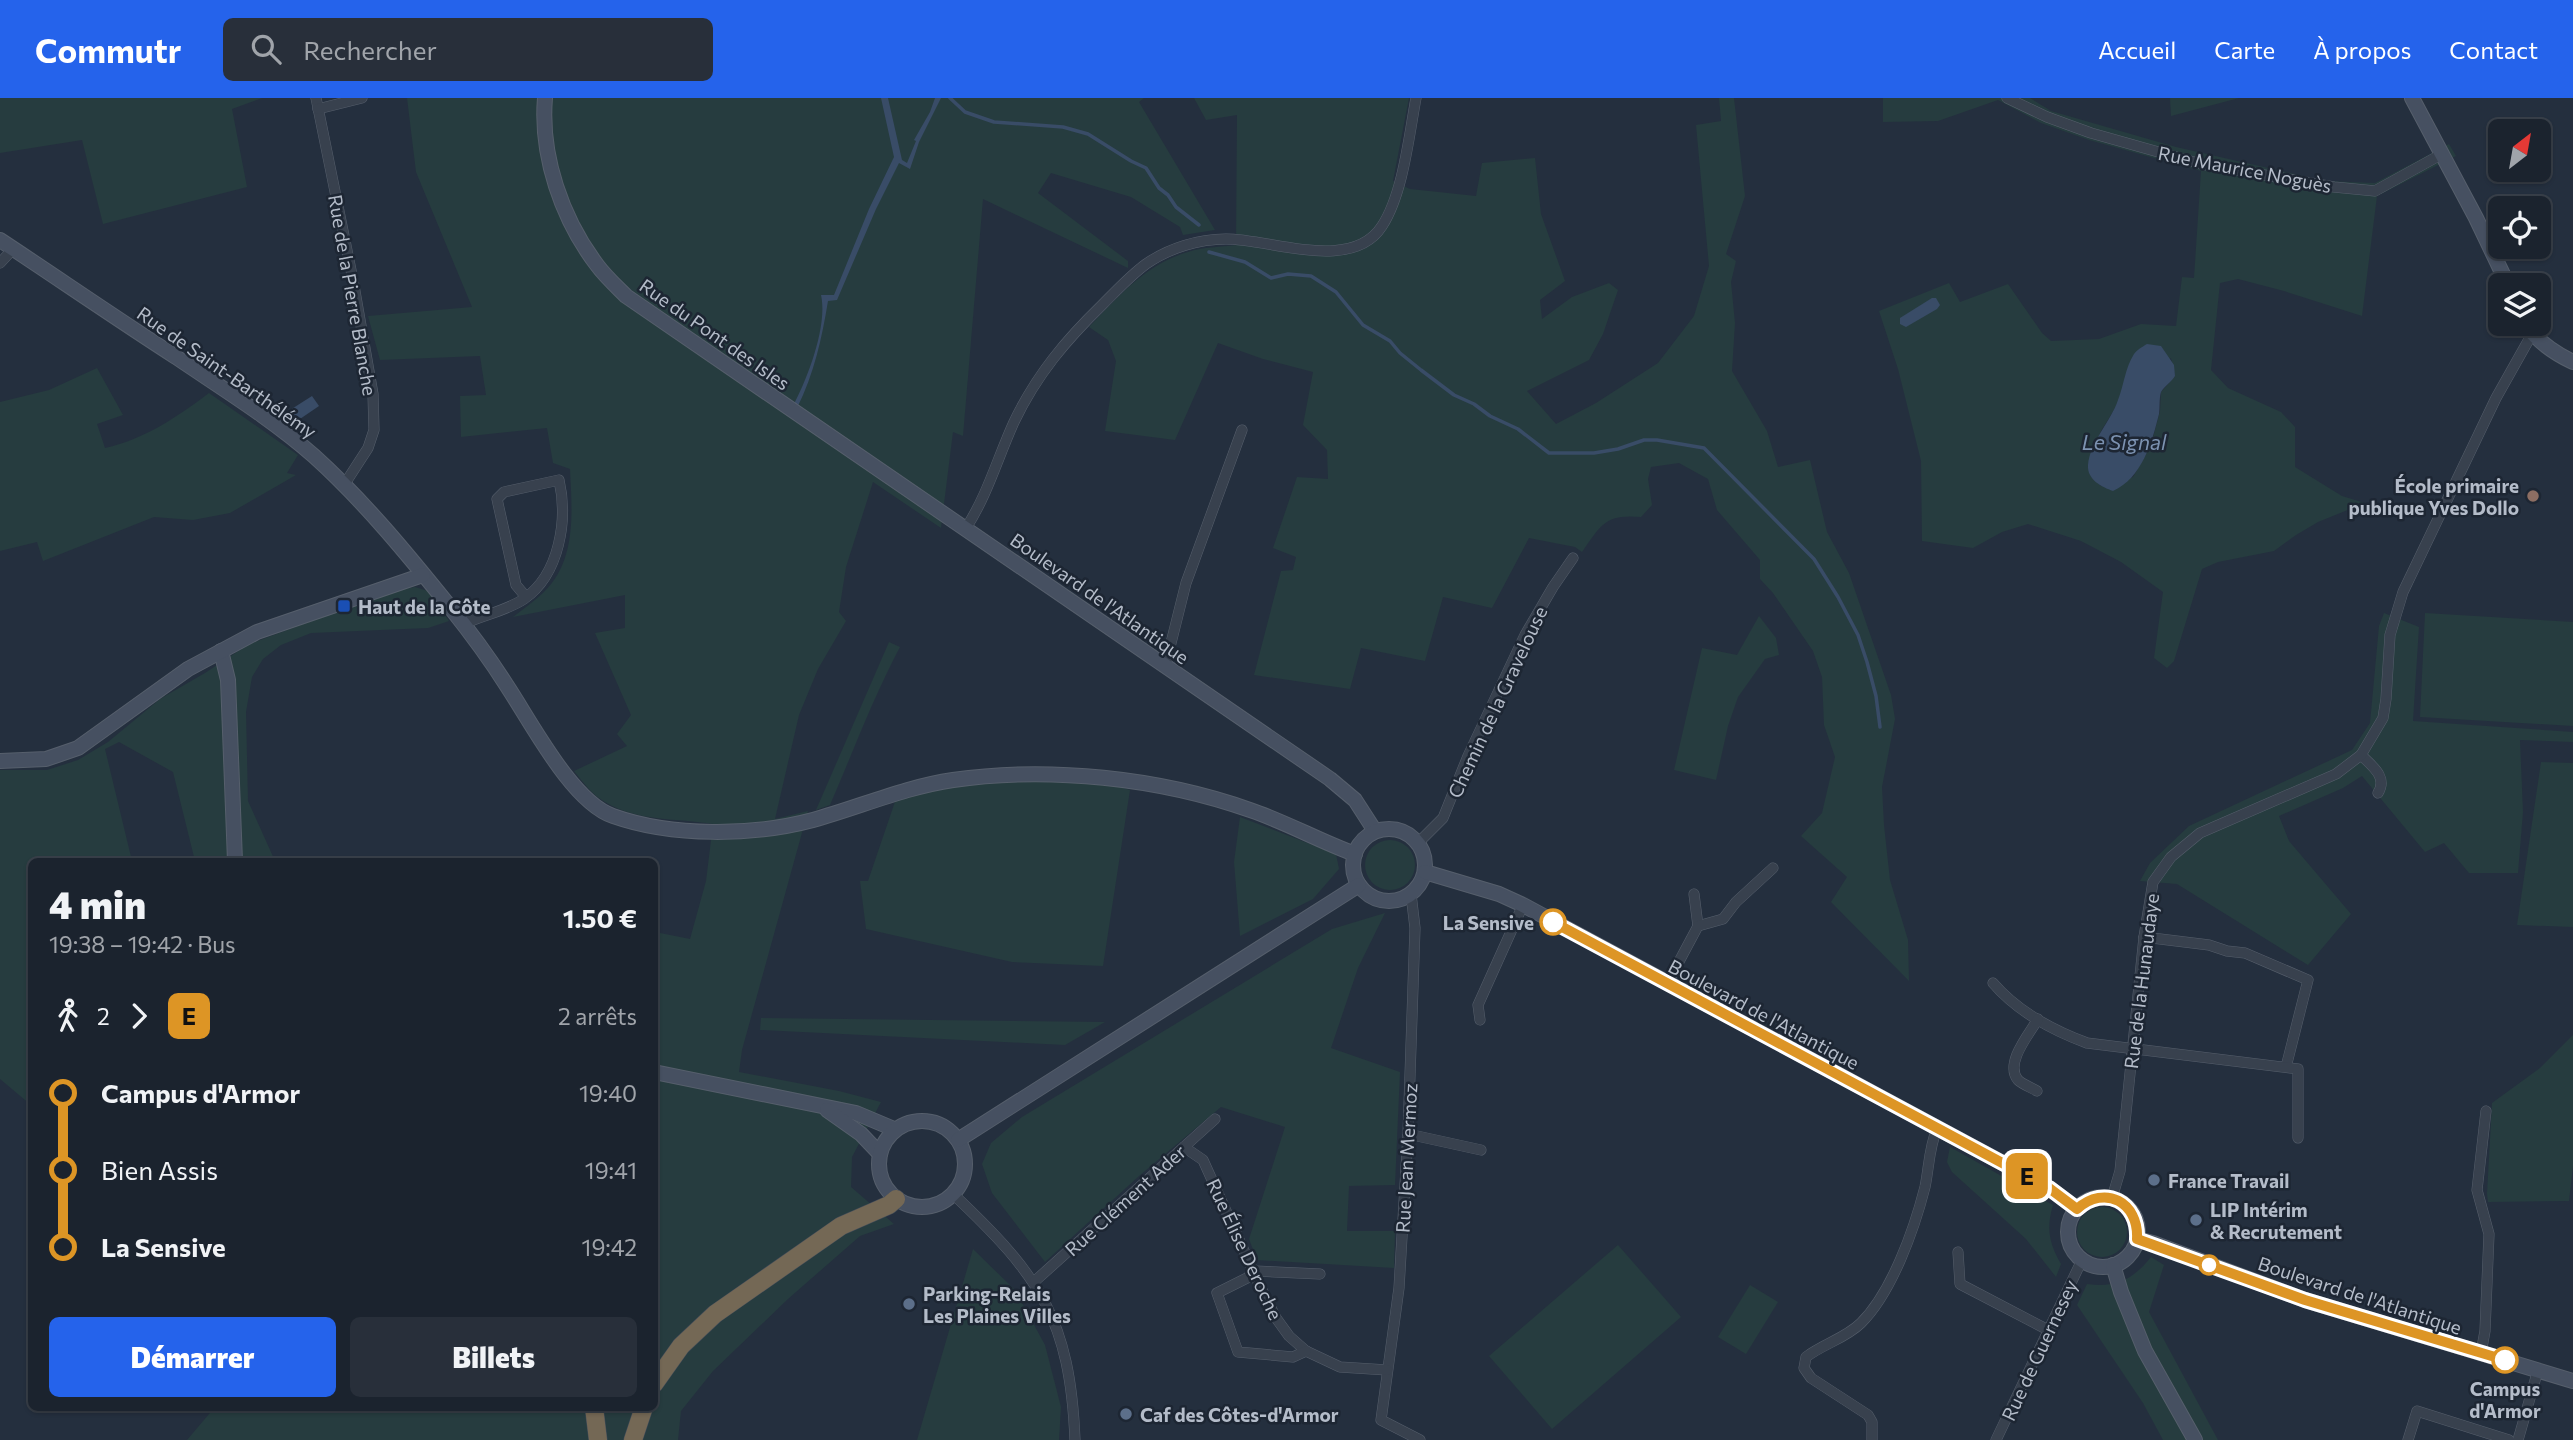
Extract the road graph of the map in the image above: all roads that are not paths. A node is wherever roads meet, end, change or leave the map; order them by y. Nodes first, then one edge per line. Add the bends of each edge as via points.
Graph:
1 (316, 98) edge
2 (362, 98) edge
3 (545, 98) edge
4 (1416, 98) edge
5 (2007, 98) edge
6 (2412, 98) edge
7 (318, 109) junction
8 (2442, 154) junction
9 (0, 240) edge
10 (13, 249) junction
11 (0, 263) edge
12 (2503, 273) edge
13 (2525, 336) edge
14 (2536, 336) edge
15 (2573, 362) edge
16 (790, 410) joint
17 (1242, 430) dead end
18 (344, 485) junction
19 (965, 528) junction
20 (1573, 558) dead end
21 (423, 575) junction
22 (526, 597) junction
23 (464, 624) junction
24 (221, 651) junction
25 (1165, 667) junction
26 (2361, 755) junction
27 (0, 761) edge
28 (2378, 793) dead end
29 (1375, 831) junction
30 (1418, 844) junction
31 (1354, 854) junction
32 (236, 858) edge
33 (1773, 867) dead end
34 (1425, 872) junction
35 (1359, 885) junction
36 (1411, 894) junction
37 (1694, 894) dead end
38 (1522, 905) junction
39 (1698, 926) junction
40 (2144, 937) junction
41 (1993, 983) dead end
42 (1667, 984) junction
43 (2038, 1019) junction
44 (1479, 1020) dead end
45 (2132, 1049) junction
46 (2286, 1067) junction
47 (658, 1073) edge
48 (2037, 1091) dead end
49 (824, 1107) junction
50 (2486, 1111) dead end
51 (1215, 1119) dead end
52 (894, 1129) junction
53 (1937, 1129) junction
54 (1408, 1133) junction
55 (2298, 1138) dead end
56 (958, 1140) junction
57 (1184, 1147) junction
58 (1481, 1150) dead end
59 (880, 1154) junction
60 (953, 1194) junction
61 (2112, 1198) junction
62 (895, 1199) junction
63 (2077, 1209) junction
64 (2137, 1239) junction
65 (1958, 1252) dead end
66 (2082, 1260) junction
67 (2113, 1265) junction
68 (1255, 1271) junction
69 (1320, 1274) dead end
70 (1035, 1281) junction
71 (2050, 1331) junction
72 (1306, 1352) junction
73 (2481, 1353) junction
74 (1387, 1370) junction
75 (2538, 1370) junction
76 (658, 1378) edge
77 (2573, 1381) edge
78 (594, 1411) edge
79 (643, 1411) edge
80 (598, 1440) edge
81 (633, 1440) edge
82 (1076, 1440) edge
83 (1420, 1440) edge
84 (1872, 1440) edge
85 (1996, 1440) edge
86 (2195, 1440) edge
87 (2408, 1440) edge
88 (2509, 1440) edge
89 (2518, 1440) edge

1 - 7 street, Rue de la Pierre Blanche
2 - 7 street
3 - 16 main road, Rue du Pont des Isles via 543,114 558,192 597,266 652,316
4 - 19 street via 1399,183 1373,239 1356,248 1329,251 1227,239 1202,241 1172,249 1146,264 1052,357 1014,422 976,513
5 - 8 street, Rue Maurice Noguès via 2091,134 2202,164 2334,187 2375,191
6 - 8 main road
7 - 18 street, Rue de la Pierre Blanche via 373,394 374,430
8 - 12 main road
9 - 10 main road, Rue de Saint-Barthélémy
10 - 11 street
10 - 18 main road, Rue de Saint-Barthélémy via 271,421
13 - 26 street, Rue de la Hunaudaye via 2393,618 2383,718
14 - 15 main road
16 - 19 main road, Boulevard de l'Atlantique
17 - 25 street via 1185,583
18 - 21 main road, Rue de Saint-Barthélémy
19 - 25 main road, Boulevard de l'Atlantique
20 - 30 street, Chemin de la Gravelouse via 1525,635 1443,818
21 - 23 main road, Rue de Saint-Barthélémy
21 - 24 main road via 257,632
22 - 22 street via 538,586 558,546 564,499 559,480 504,492 497,499 516,585
22 - 23 street
23 - 31 main road, Rue de Saint-Barthélémy via 584,797 607,814 640,825 675,830 759,830 812,820 951,780 1076,776 1182,791 1249,809
24 - 27 main road via 188,669 78,748 46,759
24 - 32 main road via 229,691
25 - 29 main road, Boulevard de l'Atlantique via 1330,779 1355,800
26 - 28 street via 2380,777
26 - 40 street, Rue de la Hunaudaye via 2336,774 2186,843 2153,882
29 - 30 main road via 1399,830
29 - 31 main road
30 - 34 main road
31 - 35 main road
33 - 39 street via 1723,919
34 - 36 main road
34 - 38 main road, Boulevard de l'Atlantique
35 - 36 main road via 1377,899 1401,900
35 - 56 main road
36 - 54 street, Rue Jean Mermoz via 1415,928
37 - 39 street
38 - 42 main road, Boulevard de l'Atlantique
38 - 44 street via 1478,1005
39 - 42 street
40 - 45 street, Rue de la Hunaudaye
40 - 46 street via 2245,953 2308,980
41 - 43 street via 2010,1002
42 - 53 main road, Boulevard de l'Atlantique
43 - 45 street via 2087,1043
43 - 48 street via 2014,1061 2018,1080
45 - 46 street
45 - 61 street, Rue de la Hunaudaye via 2120,1171
46 - 55 street via 2298,1069
47 - 49 main road
49 - 52 main road via 856,1113
49 - 59 main road
50 - 73 street via 2477,1190 2489,1234 2486,1331
51 - 57 street, Rue Clément Ader
52 - 56 main road via 926,1121 949,1130
52 - 59 main road
53 - 63 main road, Boulevard de l'Atlantique via 2049,1188
53 - 84 street via 1913,1225 1885,1289 1855,1329 1806,1357 1804,1368 1811,1378 1868,1415
54 - 58 street
54 - 74 street, Rue Jean Mermoz via 1399,1289
56 - 60 main road via 965,1162
57 - 68 street, Rue Élise Deroche via 1203,1160
57 - 70 street, Rue Clément Ader
59 - 62 main road via 880,1177
60 - 62 main road via 932,1207
60 - 70 street
61 - 63 main road via 2093,1198
61 - 64 main road via 2129,1209
62 - 76 highway via 841,1226 715,1314 681,1346
63 - 66 main road via 2070,1219 2069,1241
64 - 67 main road via 2129,1255
64 - 73 main road, Boulevard de l'Atlantique via 2305,1300
65 - 71 street via 1960,1284
66 - 67 main road
66 - 71 street, Rue de Guernesey
67 - 86 main road via 2145,1351
68 - 69 street
68 - 72 street, Rue Élise Deroche via 1276,1318
68 - 72 street via 1217,1293 1238,1352 1293,1357
70 - 82 street via 1064,1346
71 - 85 street, Rue de Guernesey
72 - 74 street, Rue Élise Deroche via 1340,1367
73 - 75 main road, Boulevard de l'Atlantique
74 - 83 street, Rue Jean Mermoz via 1381,1420
75 - 77 main road, Boulevard de l'Atlantique
75 - 89 street
78 - 80 highway
79 - 81 highway
87 - 88 street via 2417,1411

